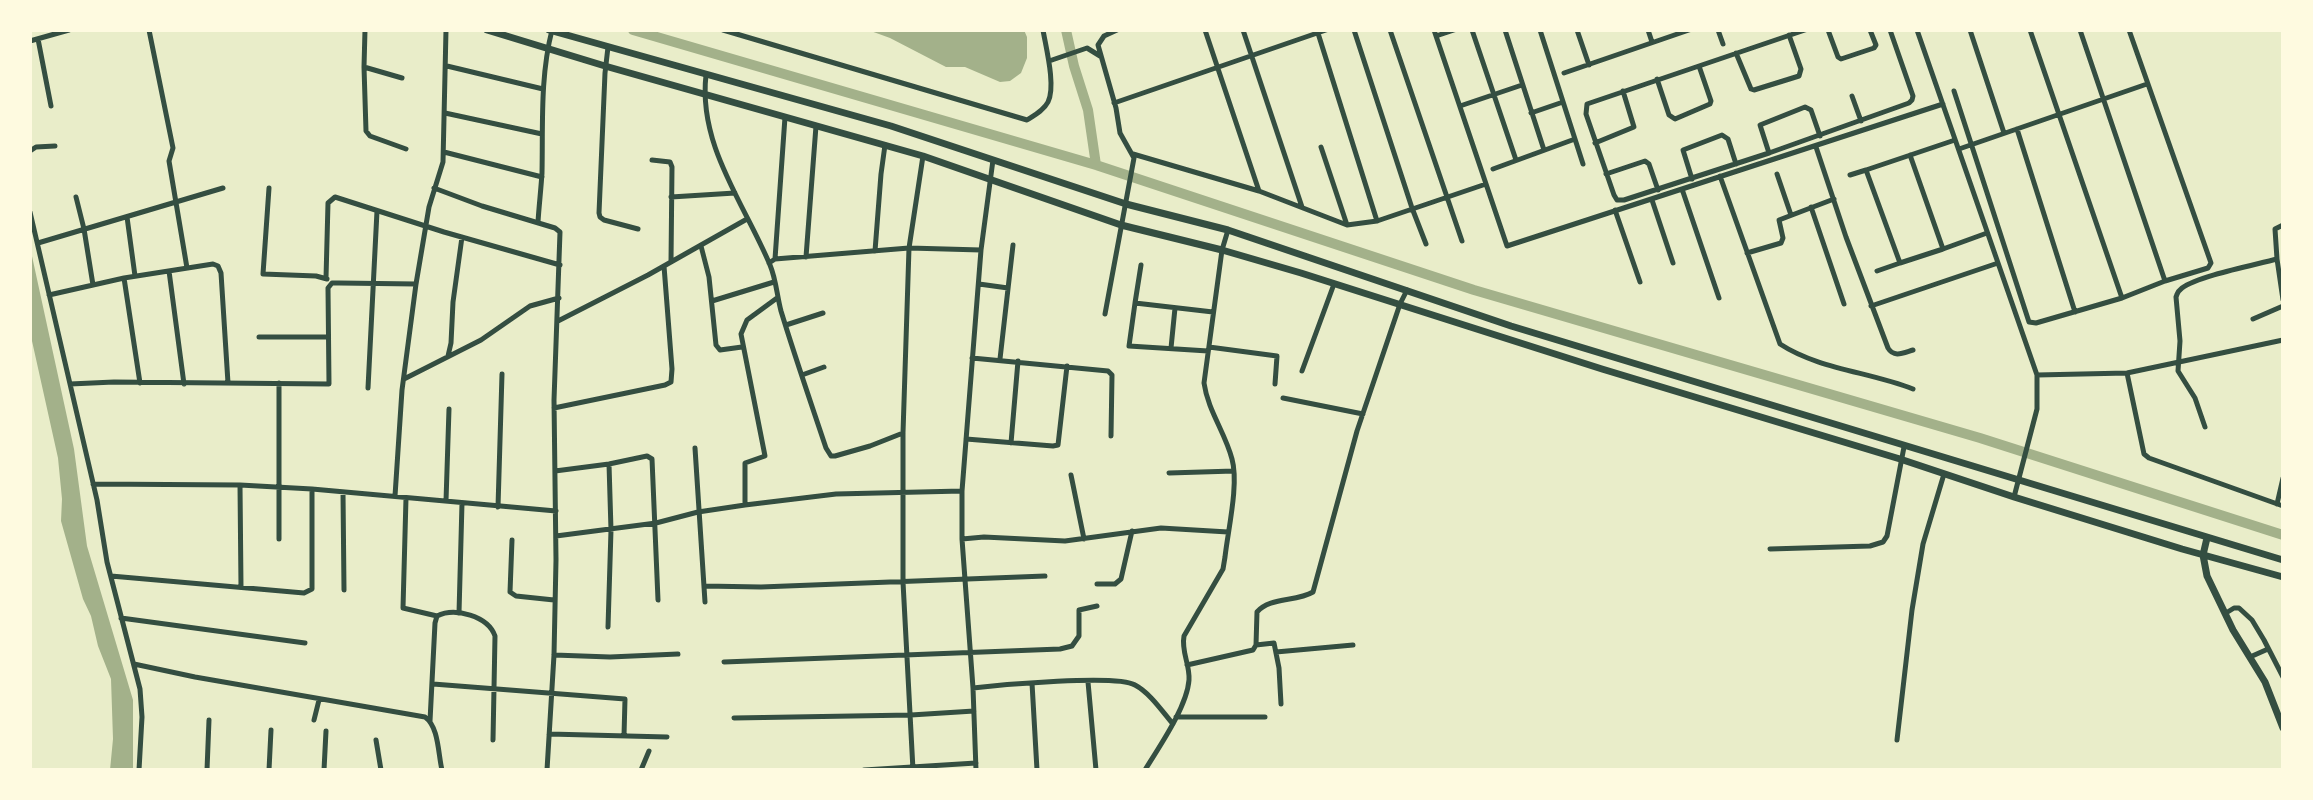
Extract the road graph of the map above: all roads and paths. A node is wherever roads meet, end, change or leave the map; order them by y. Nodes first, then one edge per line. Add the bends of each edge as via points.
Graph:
1 (69, 30) edge
2 (149, 30) edge
3 (365, 30) edge
4 (446, 30) edge
5 (487, 30) edge
6 (550, 30) edge
7 (723, 30) edge
8 (1043, 30) edge
9 (1117, 30) edge
10 (1205, 30) edge
11 (1243, 30) edge
12 (1326, 30) edge
13 (1354, 30) edge
14 (1390, 30) edge
15 (1454, 30) edge
16 (1472, 30) edge
17 (1505, 30) edge
18 (1540, 30) edge
19 (1577, 30) edge
20 (1648, 30) edge
21 (1689, 30) edge
22 (1718, 30) edge
23 (1805, 30) edge
24 (1828, 30) edge
25 (1870, 30) edge
26 (1890, 30) edge
27 (1917, 30) edge
28 (1970, 30) edge
29 (2030, 30) edge
30 (2080, 30) edge
31 (2129, 30) edge
32 (1317, 31) edge
33 (1435, 33) edge
34 (1789, 35) junction
35 (38, 39) junction
36 (30, 41) edge
37 (1652, 42) junction
38 (1723, 44) dead end
39 (608, 47) junction
40 (547, 48) junction
41 (1736, 53) junction
42 (1252, 55) junction
43 (1100, 56) junction
44 (1052, 60) dead end
45 (1589, 65) junction
46 (364, 66) junction
47 (447, 66) junction
48 (605, 66) junction
49 (1218, 66) junction
50 (1699, 66) junction
51 (1564, 73) dead end
52 (706, 75) junction
53 (402, 78) dead end
54 (1657, 79) junction
55 (2147, 84) junction
56 (1522, 85) junction
57 (543, 89) junction
58 (1623, 91) junction
59 (1954, 91) dead end
60 (704, 93) junction
61 (1494, 95) junction
62 (1852, 96) dead end
63 (2102, 99) junction
64 (1563, 102) junction
65 (1114, 103) junction
66 (1943, 104) junction
67 (51, 106) dead end
68 (1460, 106) junction
69 (445, 113) junction
70 (1531, 113) junction
71 (2059, 114) junction
72 (785, 117) junction
73 (1861, 121) junction
74 (816, 126) junction
75 (2017, 129) junction
76 (2004, 133) junction
77 (542, 135) junction
78 (1820, 136) junction
79 (1575, 139) junction
80 (1955, 140) junction
81 (1595, 143) junction
82 (1972, 144) junction
83 (885, 145) junction
84 (55, 146) dead end
85 (1321, 147) dead end
86 (1816, 147) junction
87 (406, 149) dead end
88 (1959, 149) junction
89 (1544, 150) junction
90 (30, 151) edge
91 (444, 152) junction
92 (1769, 153) junction
93 (1133, 154) junction
94 (1910, 155) junction
95 (923, 156) junction
96 (652, 160) dead end
97 (993, 160) junction
98 (1516, 160) junction
99 (1583, 164) dead end
100 (1736, 164) junction
101 (1493, 169) dead end
102 (1866, 170) junction
103 (1606, 174) junction
104 (1777, 174) dead end
105 (1720, 176) junction
106 (1850, 176) dead end
107 (542, 177) junction
108 (991, 179) junction
109 (1692, 179) junction
110 (1486, 184) junction
111 (223, 188) dead end
112 (269, 188) dead end
113 (434, 188) junction
114 (1682, 189) junction
115 (1658, 190) junction
116 (1259, 191) junction
117 (735, 193) junction
118 (76, 197) dead end
119 (671, 197) junction
120 (1448, 197) junction
121 (1833, 199) junction
122 (1652, 200) junction
123 (176, 202) junction
124 (1126, 204) junction
125 (1302, 207) junction
126 (1811, 207) junction
127 (1412, 208) junction
128 (1615, 210) junction
129 (377, 211) junction
130 (30, 212) edge
131 (1791, 215) junction
132 (127, 217) junction
133 (747, 219) junction
134 (538, 222) junction
135 (1377, 222) junction
136 (1121, 225) junction
137 (1347, 225) junction
138 (2283, 225) edge
139 (425, 226) junction
140 (84, 229) junction
141 (638, 229) dead end
142 (1228, 230) junction
143 (1987, 233) junction
144 (462, 237) junction
145 (1462, 241) dead end
146 (38, 243) junction
147 (1426, 244) dead end
148 (1013, 245) dead end
149 (701, 246) junction
150 (909, 248) junction
151 (1943, 249) junction
152 (981, 250) junction
153 (1222, 250) junction
154 (875, 251) junction
155 (1747, 253) junction
156 (806, 257) junction
157 (2277, 259) junction
158 (772, 261) junction
159 (671, 262) junction
160 (1673, 262) dead end
161 (1997, 263) junction
162 (1899, 264) junction
163 (560, 265) junction
164 (1141, 265) dead end
165 (664, 266) junction
166 (187, 268) junction
167 (169, 271) junction
168 (1877, 271) dead end
169 (135, 276) junction
170 (124, 278) junction
171 (326, 278) junction
172 (2165, 281) junction
173 (774, 282) junction
174 (1640, 282) dead end
175 (332, 283) junction
176 (374, 284) junction
177 (416, 284) junction
178 (979, 284) junction
179 (1335, 284) junction
180 (93, 285) junction
181 (1008, 288) junction
182 (1406, 290) junction
183 (49, 295) junction
184 (558, 298) junction
185 (778, 298) junction
186 (1719, 298) dead end
187 (2122, 298) junction
188 (2283, 300) edge
189 (712, 301) junction
190 (1135, 303) junction
191 (1400, 304) junction
192 (1844, 304) dead end
193 (1871, 306) junction
194 (2283, 306) edge
195 (1175, 308) junction
196 (1213, 312) junction
197 (2075, 312) junction
198 (823, 313) dead end
199 (1105, 314) dead end
200 (2253, 319) dead end
201 (558, 321) junction
202 (786, 325) junction
203 (260, 337) dead end
204 (328, 337) junction
205 (2283, 341) edge
206 (743, 347) junction
207 (1171, 348) junction
208 (1208, 349) junction
209 (1913, 351) dead end
210 (448, 356) junction
211 (972, 358) junction
212 (1000, 359) junction
213 (1018, 361) junction
214 (2179, 361) junction
215 (1067, 366) junction
216 (824, 367) dead end
217 (1302, 372) dead end
218 (2127, 373) junction
219 (502, 374) dead end
220 (802, 375) junction
221 (2037, 375) junction
222 (404, 379) junction
223 (140, 383) junction
224 (228, 383) junction
225 (279, 383) junction
226 (70, 384) junction
227 (184, 384) junction
228 (1275, 384) dead end
229 (368, 388) dead end
230 (1913, 389) dead end
231 (1283, 398) dead end
232 (554, 408) junction
233 (449, 409) dead end
234 (1363, 414) junction
235 (2205, 427) dead end
236 (903, 433) junction
237 (1111, 436) dead end
238 (966, 439) junction
239 (1011, 443) junction
240 (1904, 447) junction
241 (695, 448) dead end
242 (1900, 459) junction
243 (609, 464) junction
244 (555, 471) junction
245 (1234, 471) junction
246 (1169, 473) dead end
247 (1944, 474) junction
248 (1070, 475) dead end
249 (2283, 478) edge
250 (2019, 481) junction
251 (93, 484) junction
252 (240, 485) junction
253 (279, 487) junction
254 (312, 489) junction
255 (962, 491) junction
256 (344, 492) junction
257 (902, 493) junction
258 (395, 496) junction
259 (2014, 497) junction
260 (406, 498) junction
261 (446, 501) junction
262 (462, 503) junction
263 (745, 505) junction
264 (2280, 505) edge
265 (498, 507) junction
266 (556, 511) junction
267 (698, 512) junction
268 (656, 523) junction
269 (611, 530) junction
270 (1132, 531) junction
271 (1228, 532) junction
272 (556, 536) junction
273 (2207, 538) junction
274 (279, 539) dead end
275 (962, 539) junction
276 (1084, 539) junction
277 (512, 540) dead end
278 (1770, 549) dead end
279 (2203, 555) junction
280 (2283, 560) edge
281 (111, 576) junction
282 (1045, 576) dead end
283 (2283, 577) edge
284 (966, 579) junction
285 (903, 582) junction
286 (1097, 584) dead end
287 (704, 586) junction
288 (241, 587) junction
289 (344, 590) dead end
290 (554, 600) junction
291 (658, 600) dead end
292 (705, 602) dead end
293 (1097, 606) dead end
294 (2230, 610) junction
295 (459, 613) junction
296 (437, 616) junction
297 (121, 618) junction
298 (608, 626) dead end
299 (305, 643) dead end
300 (1256, 645) junction
301 (1353, 645) dead end
302 (2267, 650) junction
303 (1276, 652) junction
304 (970, 653) junction
305 (678, 654) dead end
306 (554, 655) junction
307 (908, 656) junction
308 (2254, 656) junction
309 (724, 662) dead end
310 (134, 664) junction
311 (1187, 665) junction
312 (2283, 677) edge
313 (1088, 681) junction
314 (1032, 683) junction
315 (433, 684) junction
316 (973, 688) junction
317 (495, 689) junction
318 (552, 693) junction
319 (319, 699) junction
320 (1281, 704) dead end
321 (974, 710) junction
322 (911, 715) junction
323 (1176, 717) junction
324 (734, 718) dead end
325 (1265, 718) dead end
326 (209, 720) dead end
327 (314, 720) dead end
328 (430, 721) junction
329 (1173, 724) junction
330 (2283, 728) edge
331 (271, 730) dead end
332 (326, 731) dead end
333 (549, 734) junction
334 (624, 736) junction
335 (667, 737) dead end
336 (376, 740) dead end
337 (493, 740) dead end
338 (1897, 740) dead end
339 (649, 751) dead end
340 (976, 763) junction
341 (913, 769) edge
342 (139, 770) edge
343 (207, 770) edge
344 (269, 770) edge
345 (324, 770) edge
346 (381, 770) edge
347 (442, 770) edge
348 (547, 770) edge
349 (641, 770) edge
350 (863, 770) edge
351 (976, 770) edge
352 (1037, 770) edge
353 (1096, 770) edge
354 (1145, 770) edge

1 - 35 street
2 - 123 street via 173,148 169,161
3 - 46 street
4 - 47 street
5 - 40 main road
6 - 39 main road
6 - 40 street
7 - 8 street via 1027,120 1049,101 1051,78
9 - 43 street via 1100,40
10 - 49 street
11 - 42 street
12 - 32 street
13 - 127 street
14 - 120 street
15 - 33 street
16 - 61 street
17 - 56 street
18 - 64 street
19 - 45 street
20 - 37 street
21 - 37 street
22 - 38 street
23 - 34 street
24 - 25 street via 1841,59 1874,48
26 - 73 street via 1912,100
27 - 66 street
28 - 76 street
29 - 71 street
30 - 63 street
31 - 55 street
32 - 42 street
32 - 135 street
33 - 68 street
34 - 41 street
34 - 41 street via 1801,69 1798,76 1751,89
35 - 36 street
35 - 67 street
37 - 45 street
39 - 48 street
39 - 52 main road
40 - 48 main road
40 - 57 street
41 - 50 street
42 - 49 street
42 - 125 street
43 - 44 street via 1087,48
43 - 65 street
45 - 51 street
46 - 53 street
46 - 87 street via 366,131
47 - 57 street
47 - 69 street
48 - 60 main road
48 - 141 street via 599,213 604,220
49 - 65 street
49 - 116 street
50 - 54 street
50 - 54 street via 1710,104 1675,118 1669,115
52 - 60 street
52 - 97 main road via 891,126
54 - 58 street
55 - 63 street
55 - 172 street via 2211,263 2208,268
56 - 61 street
56 - 70 street
57 - 77 street
58 - 81 street via 1587,104
58 - 81 street via 1633,129
59 - 82 street
60 - 72 main road
60 - 117 street via 714,147
61 - 68 street
61 - 98 street
62 - 73 street
63 - 71 street
63 - 172 street
64 - 70 street
64 - 79 street
65 - 93 street via 1120,133
66 - 80 street
66 - 86 street
68 - 110 street
69 - 77 street
69 - 91 street
70 - 89 street
71 - 75 street
71 - 187 street
72 - 74 main road
72 - 158 street
73 - 78 street
74 - 83 main road
74 - 156 street
75 - 76 street
75 - 197 street
76 - 82 street
77 - 107 street
78 - 92 street
78 - 92 street via 1811,110 1805,107 1760,125
79 - 89 street
79 - 99 street
80 - 88 street
80 - 94 street
81 - 103 street
82 - 88 street
82 - 197 street via 2029,322
83 - 95 main road
83 - 154 street
84 - 90 street
85 - 137 street
86 - 105 street
86 - 121 street
88 - 143 street
89 - 98 street
91 - 107 street
91 - 113 street
92 - 100 street
93 - 116 street
93 - 124 street
94 - 102 street
94 - 151 street
95 - 108 main road
95 - 150 street
96 - 119 street via 671,164
97 - 108 street
97 - 124 main road
98 - 101 street
100 - 109 street
100 - 109 street via 1728,139 1722,135 1683,150
102 - 106 street
102 - 162 street
103 - 115 street via 1617,200
103 - 115 street via 1645,160
104 - 131 street
105 - 114 street
105 - 155 street
107 - 134 street
108 - 136 main road
108 - 152 street
109 - 115 street
110 - 120 street
110 - 128 street via 1507,246
111 - 123 street
112 - 171 street via 263,274
113 - 134 street
113 - 139 street
114 - 122 street
114 - 186 street
116 - 125 street
117 - 119 street
117 - 133 street
118 - 140 street
119 - 159 street
120 - 127 street
120 - 145 street
121 - 126 street
121 - 193 street
122 - 128 street
122 - 160 street
123 - 132 street
123 - 166 street
124 - 136 street
124 - 142 main road
125 - 137 street
126 - 131 street
126 - 192 street
127 - 135 street
127 - 147 street
128 - 174 street
129 - 139 street
129 - 171 street via 342,198 329,199
129 - 176 street
130 - 146 street
131 - 155 street via 1779,220 1781,243
132 - 140 street
132 - 169 street
133 - 149 street
133 - 158 street
134 - 163 street via 560,232
135 - 137 street
136 - 153 main road
136 - 199 street
138 - 157 street via 2276,229
139 - 144 street
139 - 177 street
140 - 146 street
140 - 180 street
142 - 153 street
142 - 182 main road
143 - 151 street
143 - 161 street
144 - 163 street
144 - 210 street
146 - 183 street
148 - 181 street
149 - 159 street
149 - 189 street
150 - 152 street
150 - 154 street
150 - 236 street
151 - 162 street
152 - 178 street
153 - 179 main road
153 - 196 street
154 - 156 street
155 - 230 street via 1780,344 1821,363
156 - 158 street
157 - 188 street
157 - 214 street via 2207,278 2177,292
158 - 173 street
159 - 165 street
161 - 193 street
161 - 221 street
162 - 168 street
163 - 184 street
164 - 190 street
165 - 201 street
165 - 232 street via 671,382
166 - 167 street
166 - 224 street via 213,264 221,273
167 - 169 street
167 - 227 street
169 - 170 street
170 - 180 street
170 - 223 street
171 - 175 street
172 - 187 street
173 - 185 street
173 - 189 street
175 - 176 street
175 - 204 street via 327,293
176 - 177 street
176 - 229 street
177 - 222 street
178 - 181 street
178 - 211 street
179 - 191 main road
179 - 217 street
180 - 183 street
181 - 212 street
182 - 191 street
182 - 240 main road
183 - 226 street
184 - 201 street
184 - 210 street via 530,306 481,340
185 - 202 street
185 - 206 street via 747,320 741,334
187 - 197 street
189 - 206 street via 717,348
190 - 195 street
190 - 207 street via 1129,346
191 - 234 street
191 - 242 main road
193 - 209 street via 1891,353
194 - 200 street
195 - 196 street
195 - 207 street
196 - 208 street
198 - 202 street
201 - 232 street
202 - 220 street
203 - 204 street
204 - 225 street via 329,384
205 - 214 street
206 - 263 street via 765,456 745,463
207 - 208 street
208 - 228 street via 1277,356
208 - 245 street via 1206,397
210 - 222 street
211 - 212 street
211 - 238 street
212 - 213 street
213 - 215 street
213 - 239 street
214 - 218 street
214 - 235 street via 2178,371 2195,398
215 - 237 street via 1111,372
215 - 239 street via 1059,445
216 - 220 street
218 - 221 street
218 - 264 street via 2144,454
219 - 265 street
220 - 236 street via 831,456
221 - 250 street via 2037,409
222 - 258 street
223 - 226 street
223 - 227 street
224 - 225 street
224 - 227 street
225 - 253 street
226 - 251 street
231 - 234 street
232 - 244 street
233 - 261 street
234 - 300 street via 1313,592 1262,606 1257,612
236 - 257 street
238 - 239 street
238 - 255 street
240 - 242 street
240 - 250 main road
241 - 267 street
242 - 247 main road
242 - 278 street via 1883,542
243 - 244 street
243 - 268 street via 647,456 652,459
243 - 269 street
244 - 266 street
245 - 246 street
245 - 271 street
247 - 259 main road
247 - 338 street via 1923,544
248 - 276 street
249 - 264 street
250 - 259 street
250 - 273 main road
251 - 252 street
251 - 281 street
252 - 253 street
252 - 288 street
253 - 254 street
253 - 274 street
254 - 256 street
254 - 288 street via 312,589 304,593
255 - 257 street
255 - 275 street
256 - 258 street
256 - 289 street
257 - 263 street via 836,494
257 - 285 street
258 - 260 street
259 - 279 main road
260 - 261 street
260 - 296 street via 403,608
261 - 262 street
262 - 265 street
262 - 295 street
263 - 267 street
265 - 266 street
266 - 272 street
267 - 268 street
267 - 287 street
268 - 269 street
268 - 291 street
269 - 272 street
269 - 298 street
270 - 271 street
270 - 276 street
270 - 286 street via 1121,579 1115,584
271 - 311 street via 1223,569 1184,636
272 - 290 street
273 - 279 main road
273 - 280 main road
275 - 276 street
275 - 284 street
277 - 290 street via 510,592
279 - 283 main road
279 - 294 main road via 2207,576
281 - 288 street
281 - 297 street
282 - 284 street
284 - 285 street
284 - 304 street
285 - 287 street
285 - 307 street
287 - 292 street
290 - 306 street
293 - 304 street via 1079,610 1079,636 1072,646
294 - 302 street via 2239,608 2252,620
294 - 308 main road via 2233,630
295 - 296 street
295 - 317 street via 492,627
296 - 315 street
297 - 299 street
297 - 310 street
300 - 303 street via 1274,643
300 - 311 street via 1253,650
301 - 303 street
302 - 308 street
302 - 312 street
303 - 320 street
304 - 307 street
304 - 316 street
305 - 306 street
306 - 318 street
307 - 309 street
307 - 322 street
308 - 330 main road
310 - 319 street
310 - 342 street via 142,699
311 - 323 street via 1189,680
313 - 314 street
313 - 329 street via 1135,685
313 - 353 street
314 - 316 street
314 - 352 street
315 - 317 street
315 - 328 street
316 - 321 street
317 - 318 street
317 - 337 street
318 - 333 street
318 - 334 street via 625,699
319 - 327 street
319 - 328 street
321 - 322 street
321 - 340 street
322 - 324 street
322 - 341 street
323 - 325 street
323 - 329 street
326 - 343 street
328 - 347 street
329 - 354 street
331 - 344 street
332 - 345 street
333 - 334 street
333 - 348 street
334 - 335 street
336 - 346 street
339 - 349 street
340 - 341 street
340 - 351 street
341 - 350 street

